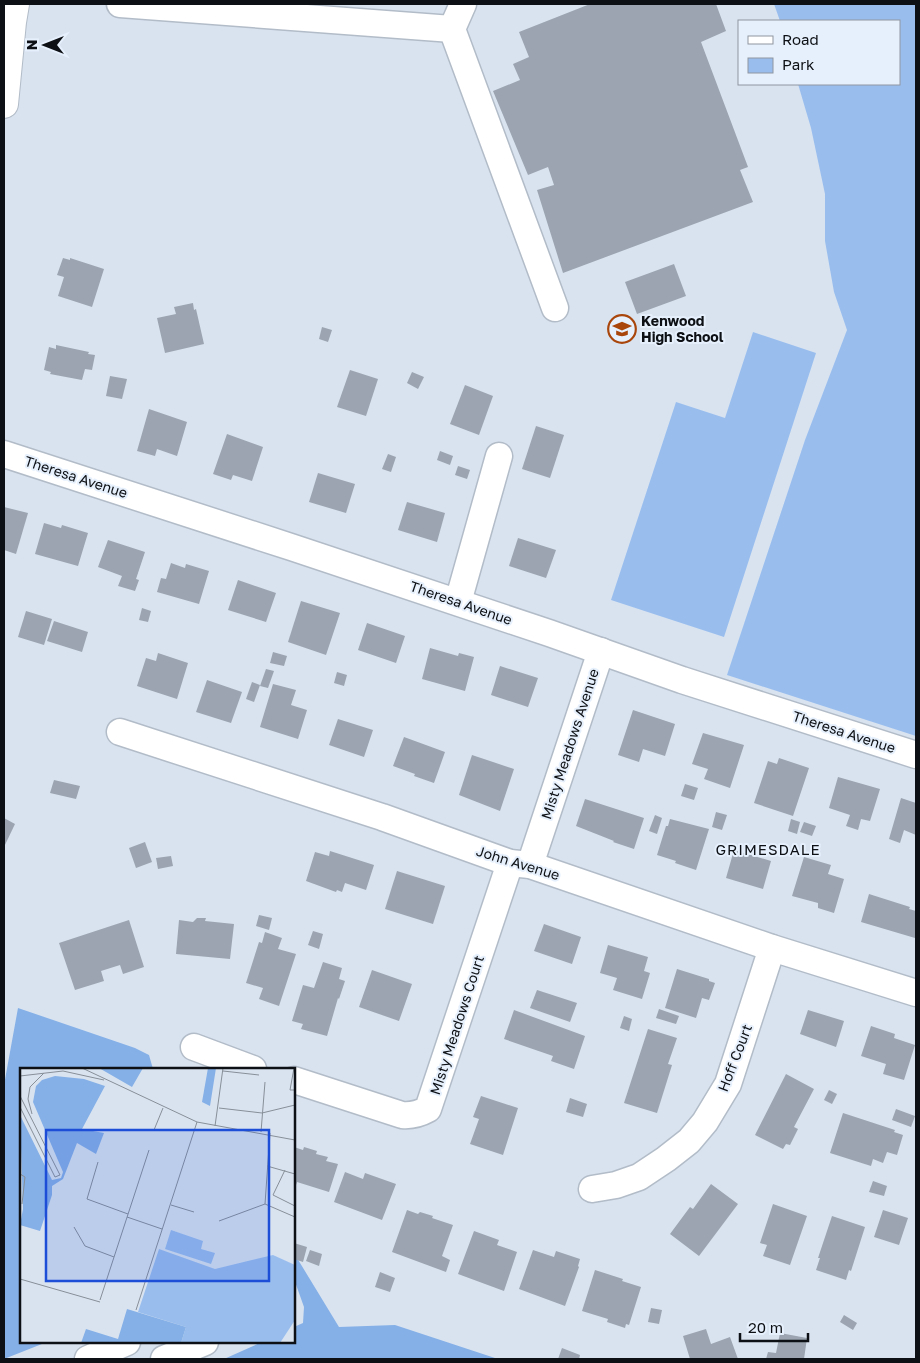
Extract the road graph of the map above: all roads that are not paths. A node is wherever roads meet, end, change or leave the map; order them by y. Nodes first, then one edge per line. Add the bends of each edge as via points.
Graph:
1 (15, 4) edge
2 (120, 4) edge
3 (463, 4) edge
4 (217, 7) edge
5 (452, 29) junction
6 (6, 53) edge
7 (4, 104) edge
8 (555, 308) dead end
9 (4, 454) edge
10 (499, 456) dead end
11 (458, 602) junction
12 (601, 651) junction
13 (120, 732) dead end
14 (916, 756) edge
15 (520, 864) junction
16 (772, 948) junction
17 (916, 993) edge
18 (194, 1047) dead end
19 (250, 1068) edge
20 (295, 1080) edge
21 (592, 1189) dead end
22 (125, 1343) edge
23 (203, 1343) edge
24 (88, 1359) edge
25 (164, 1359) edge

1 - 6 main road
2 - 4 street
3 - 5 street
4 - 5 street
5 - 8 street
6 - 7 main road
9 - 11 street, Theresa Avenue
10 - 11 street
11 - 12 street, Theresa Avenue
12 - 14 street, Theresa Avenue
12 - 15 street, Misty Meadows Avenue
13 - 15 street, John Avenue
15 - 16 street, John Avenue
15 - 20 street, Misty Meadows Court via 428,1108 420,1114 402,1115
16 - 17 street, John Avenue
16 - 21 street, Hoff Court via 728,1084 705,1122 689,1141 639,1177
18 - 19 street
22 - 24 street
23 - 25 street

